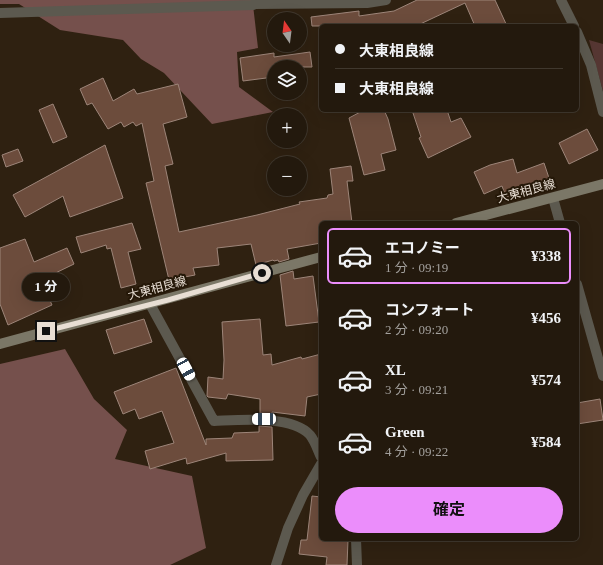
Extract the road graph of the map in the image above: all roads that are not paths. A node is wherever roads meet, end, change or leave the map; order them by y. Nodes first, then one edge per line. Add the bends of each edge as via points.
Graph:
1 (386, 0) edge
2 (561, 0) edge
3 (0, 13) edge
4 (573, 24) edge
5 (579, 37) edge
6 (603, 112) edge
7 (603, 184) edge
8 (553, 198) junction
9 (464, 221) edge
10 (559, 221) edge
11 (319, 259) edge
12 (579, 291) edge
13 (150, 304) junction
14 (0, 344) edge
15 (603, 376) edge
16 (319, 454) edge
17 (319, 467) edge
18 (356, 541) edge
19 (276, 565) edge
20 (357, 565) edge

1 - 3 street via 367,3 254,4
2 - 4 street
5 - 6 street via 591,65
7 - 8 main road, 大東相良線
8 - 9 main road, 大東相良線
8 - 10 street
11 - 13 main road, 大東相良線
12 - 15 street
13 - 14 main road, 大東相良線
13 - 16 street via 214,421 264,419 297,426 310,436
17 - 19 street via 288,528
18 - 20 street

